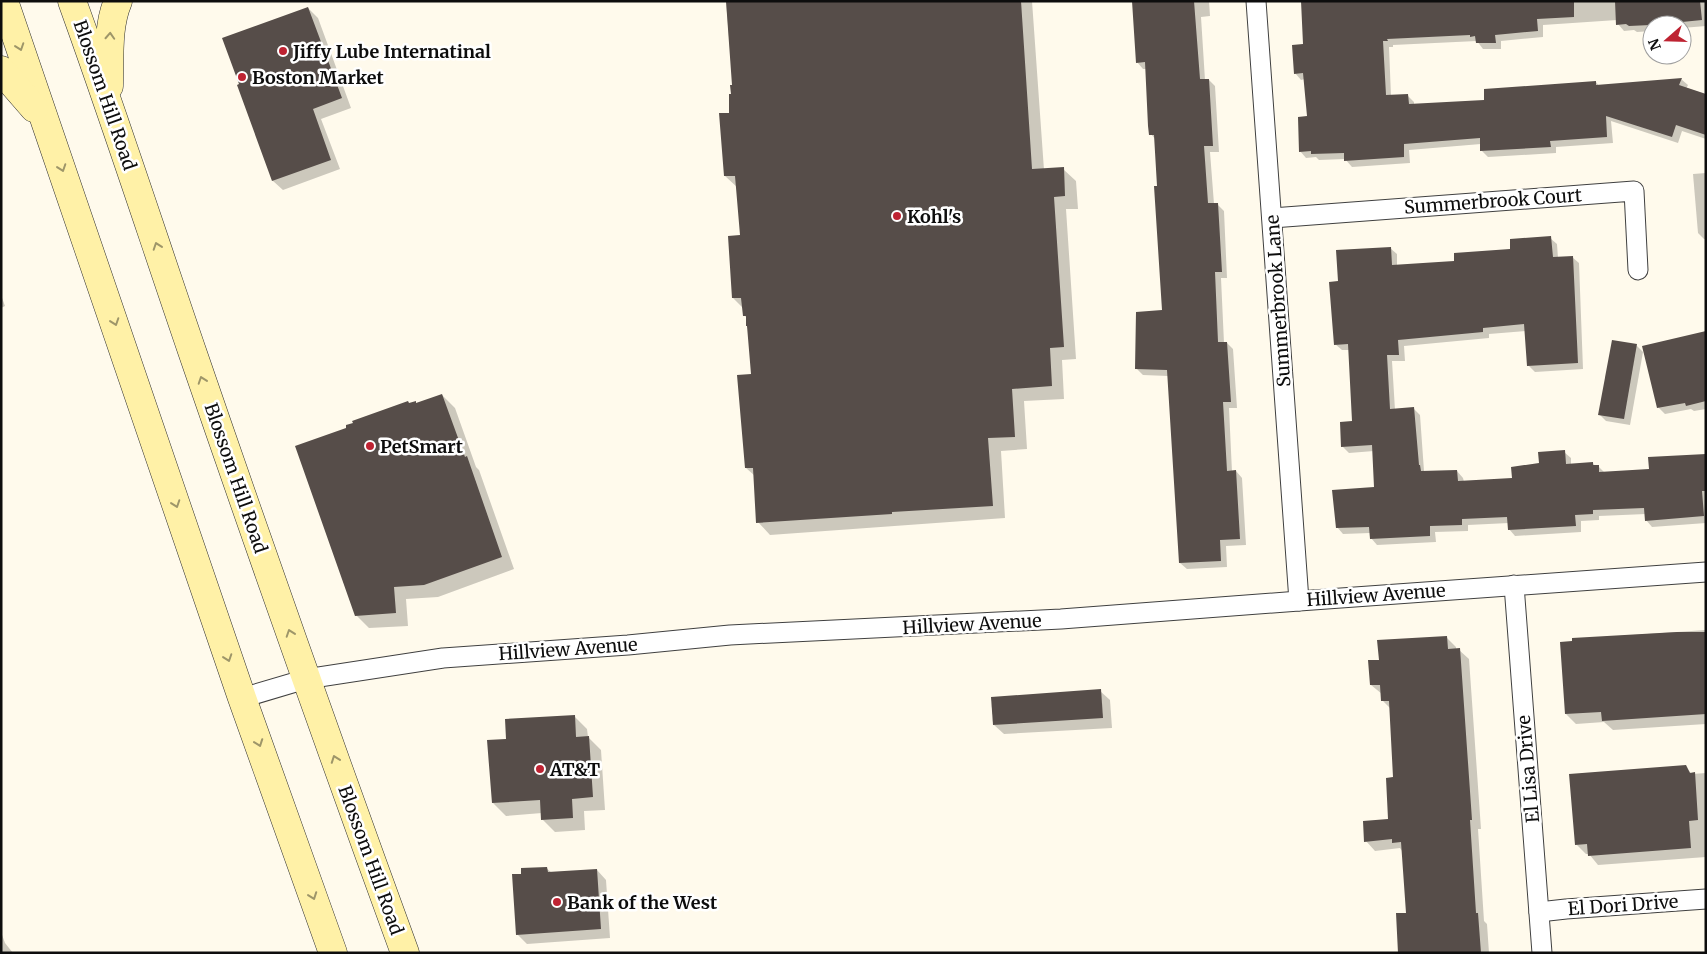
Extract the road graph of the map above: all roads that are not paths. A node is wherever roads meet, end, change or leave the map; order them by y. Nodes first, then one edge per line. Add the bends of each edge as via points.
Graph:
1 (4, 1) edge
2 (72, 1) edge
3 (118, 1) edge
4 (1256, 1) edge
5 (1, 70) edge
6 (109, 103) junction
7 (46, 122) junction
8 (1272, 218) junction
9 (1638, 270) dead end
10 (1706, 572) edge
11 (1514, 585) junction
12 (1299, 601) junction
13 (306, 679) junction
14 (242, 698) junction
15 (1706, 899) edge
16 (1539, 912) junction
17 (334, 953) edge
18 (405, 953) edge
19 (1542, 953) edge

1 -> 7 main road
2 - 6 main road, Blossom Hill Road
6 -> 3 main road via 110,32
4 - 8 street, Summerbrook Lane
5 - 7 main road
13 -> 6 main road, Blossom Hill Road
7 -> 14 main road
8 - 9 street, Summerbrook Court via 1634,191
8 - 12 street, Summerbrook Lane
10 - 11 street, Hillview Avenue
11 - 12 street, Hillview Avenue
11 - 16 street, El Lisa Drive
12 - 13 street, Hillview Avenue via 1061,620 730,635 443,658
13 - 14 street, Hillview Avenue
18 -> 13 main road, Blossom Hill Road
14 -> 17 main road
15 - 16 street, El Dori Drive
16 - 19 street, El Lisa Drive

